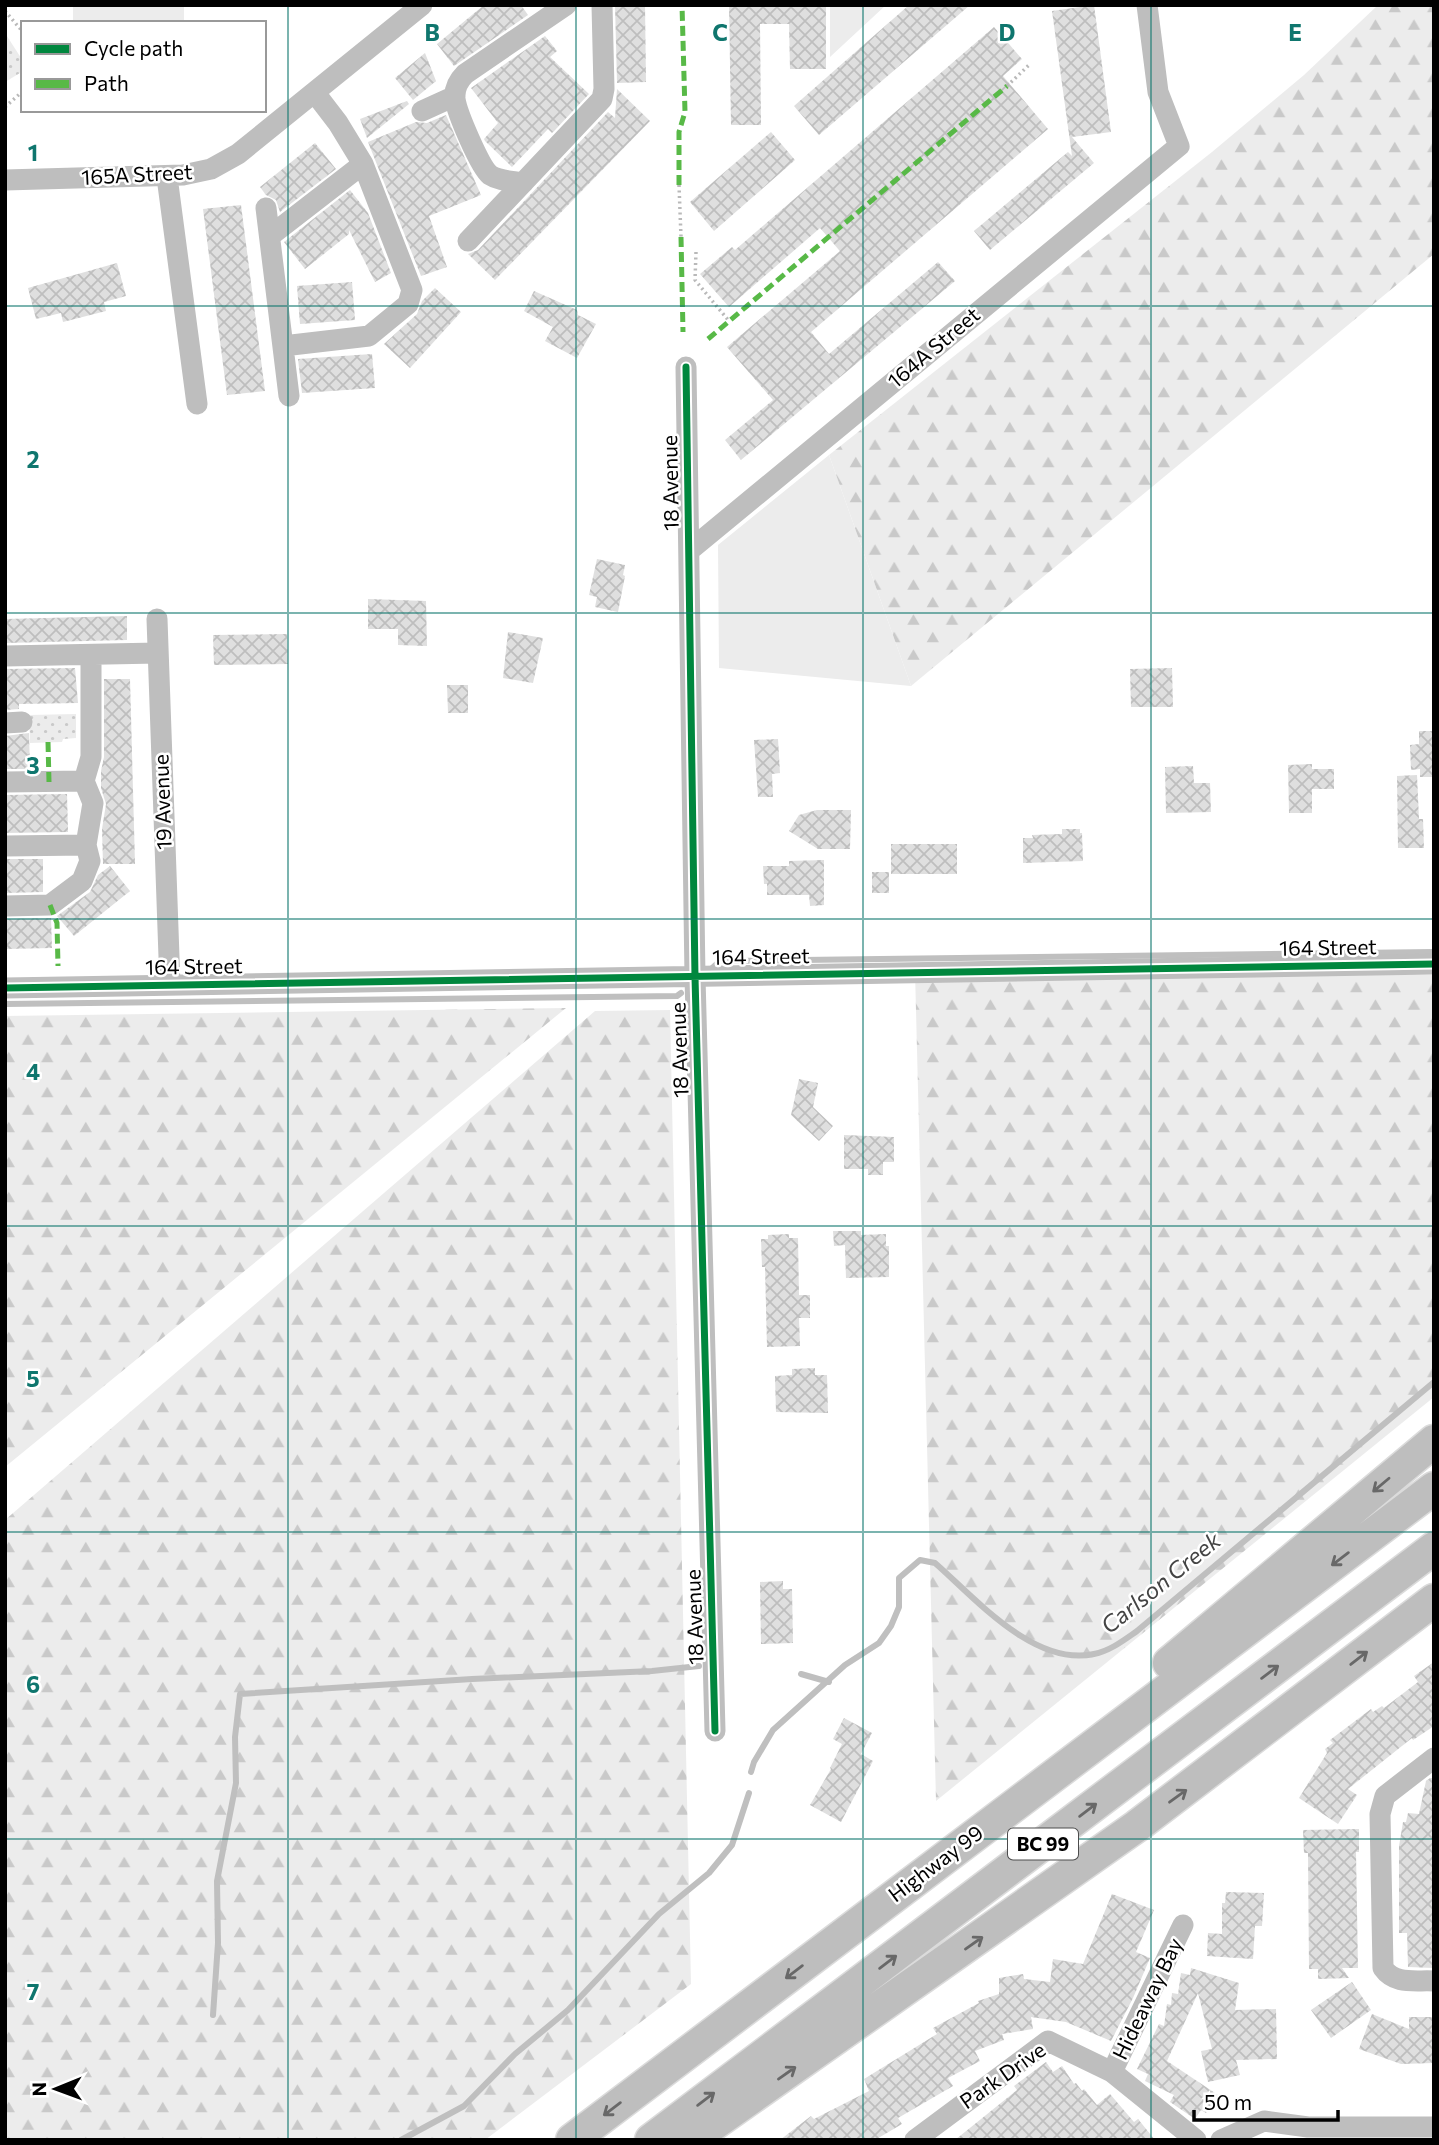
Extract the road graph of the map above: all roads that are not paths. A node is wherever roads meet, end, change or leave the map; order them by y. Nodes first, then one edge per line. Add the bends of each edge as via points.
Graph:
1 (566, 5) edge
2 (602, 5) edge
3 (1147, 5) edge
4 (418, 7) edge
5 (315, 93) junction
6 (455, 96) junction
7 (422, 111) dead end
8 (363, 164) junction
9 (167, 177) junction
10 (5, 180) edge
11 (523, 183) junction
12 (266, 208) dead end
13 (270, 236) junction
14 (468, 241) dead end
15 (283, 346) junction
16 (686, 367) dead end
17 (289, 396) dead end
18 (197, 404) dead end
19 (690, 550) junction
20 (157, 619) dead end
21 (158, 653) junction
22 (91, 655) junction
23 (5, 656) edge
24 (84, 781) junction
25 (5, 782) edge
26 (86, 845) junction
27 (5, 846) edge
28 (5, 906) edge
29 (1434, 964) edge
30 (695, 977) junction
31 (170, 985) junction
32 (5, 988) edge
33 (1434, 1441) edge
34 (1434, 1488) edge
35 (1434, 1548) edge
36 (1434, 1600) edge
37 (715, 1731) dead end
38 (1434, 1758) edge
39 (1183, 1925) dead end
40 (848, 1931) junction
41 (1434, 1980) edge
42 (1112, 2072) junction
43 (1432, 2131) edge
44 (572, 2140) edge
45 (651, 2140) edge
46 (691, 2140) edge
47 (915, 2140) edge
48 (1196, 2140) edge
49 (1221, 2140) edge

1 - 6 street via 465,74
2 - 11 street via 602,99
3 - 19 street, 164A Street via 1158,92 1179,146
4 - 5 street, 165A Street
5 - 8 street
5 - 9 street, 165A Street via 223,163
6 - 7 street
6 - 11 street via 484,168 493,176
8 - 13 street
8 - 15 street via 412,297 369,336
9 - 10 street, 165A Street
9 - 18 street
11 - 14 street
12 - 13 street
13 - 15 street
15 - 17 street
16 - 19 street, 18 Avenue
19 - 30 street, 18 Avenue
20 - 21 street, 19 Avenue
21 - 22 street
21 - 31 street, 19 Avenue
22 - 23 street
22 - 24 street via 91,757
24 - 25 street
24 - 26 street via 93,803
26 - 27 street
26 - 28 street via 90,862 82,881 50,905
29 - 30 street, 164 Street
30 - 31 street, 164 Street
30 - 37 street, 18 Avenue
31 - 32 street, 164 Street
33 -> 40 highway
34 -> 40 highway, Highway 99 / BC 99
45 -> 35 highway, BC 99
46 -> 36 highway via 1137,1826
38 - 41 street via 1385,1796 1380,1814 1383,1968 1397,1980
39 - 42 street, Hideaway Bay
40 -> 44 highway, Highway 99 / BC 99
42 - 47 street, Park Drive via 1048,2041
42 - 48 street, Park Drive
43 - 49 street via 1264,2121

